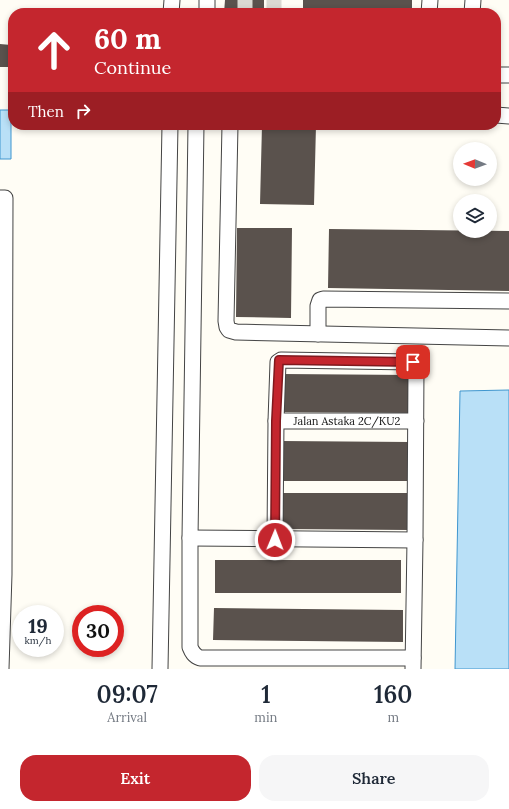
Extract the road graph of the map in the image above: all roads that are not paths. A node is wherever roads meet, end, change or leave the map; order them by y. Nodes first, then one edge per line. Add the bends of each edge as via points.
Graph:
1 (170, 130) edge
2 (196, 130) edge
3 (230, 130) edge
4 (0, 198) edge
5 (509, 302) edge
6 (318, 334) junction
7 (509, 338) edge
8 (276, 421) junction
9 (416, 421) junction
10 (3, 450) edge
11 (190, 538) junction
12 (275, 540) junction
13 (415, 540) junction
14 (2, 574) edge
15 (413, 664) edge
16 (1, 669) edge
17 (160, 669) edge

1 - 17 street
2 - 11 street
3 - 6 street via 226,327 236,332
4 - 10 street via 5,198
5 - 6 street via 323,299 318,306
6 - 7 street
8 - 9 street, Jalan Astaka 2C/KU2
8 - 9 street via 278,362 281,360 413,362 416,367
8 - 12 street
9 - 13 street
10 - 14 street
11 - 12 street
11 - 15 street via 190,647 196,656
12 - 13 street
13 - 15 street
14 - 16 street

